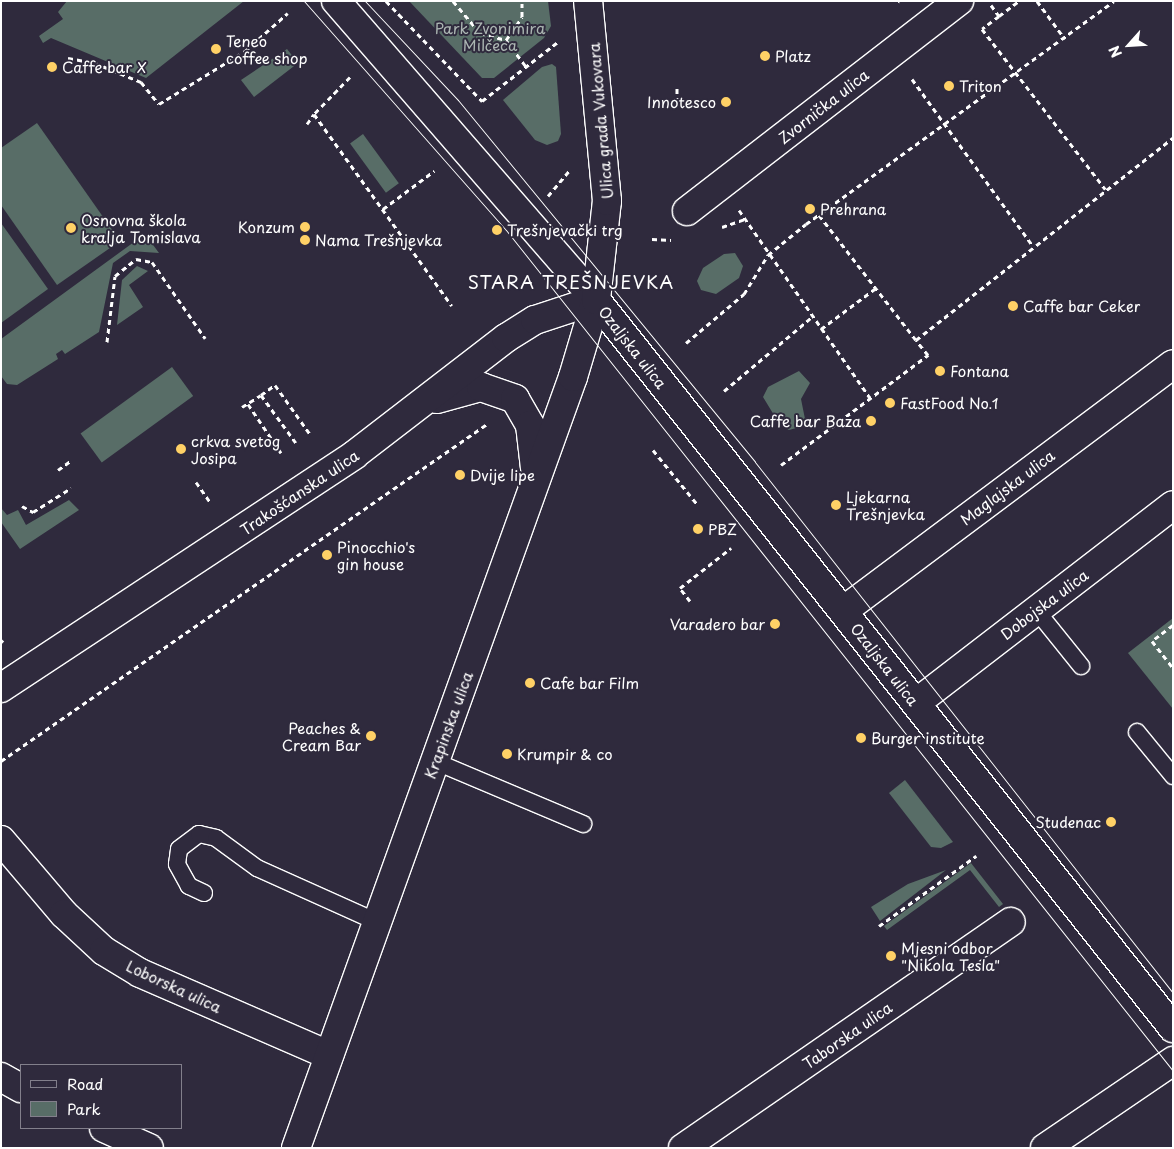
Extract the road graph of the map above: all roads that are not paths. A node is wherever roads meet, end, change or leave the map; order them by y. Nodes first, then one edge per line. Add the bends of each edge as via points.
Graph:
1 (336, 1) edge
2 (588, 1) edge
3 (959, 1) edge
4 (686, 211) dead end
5 (596, 300) junction
6 (1173, 364) edge
7 (422, 406) junction
8 (535, 480) junction
9 (1173, 505) edge
10 (1036, 610) junction
11 (843, 611) junction
12 (1081, 666) dead end
13 (1, 688) edge
14 (916, 703) junction
15 (1137, 732) dead end
16 (434, 761) junction
17 (1173, 776) edge
18 (582, 824) dead end
19 (1, 840) edge
20 (204, 893) dead end
21 (377, 922) junction
22 (1011, 922) dead end
23 (1173, 1028) edge
24 (329, 1055) junction
25 (1173, 1061) edge
26 (1, 1077) edge
27 (20, 1087) edge
28 (106, 1129) edge
29 (149, 1148) edge
30 (296, 1148) edge
31 (683, 1148) edge
32 (1045, 1148) edge

1 - 5 street
2 - 5 street, Ulica grada Vukovara via 607,201
3 - 4 street, Zvornička ulica
5 - 7 street, Trakošćanska ulica via 535,320 476,359
5 - 8 street, Krapinska ulica
5 - 11 street, Ozaljska ulica
6 - 11 street, Maglajska ulica
7 - 8 street via 481,387 515,399 526,414 534,442
7 - 13 street, Trakošćanska ulica
8 - 16 street, Krapinska ulica
9 - 10 street, Dobojska ulica
10 - 12 lane
10 - 14 street, Dobojska ulica
11 - 14 street, Ozaljska ulica
14 - 23 street, Ozaljska ulica
15 - 17 lane
16 - 18 lane
16 - 21 street, Krapinska ulica
19 - 24 street, Loborska ulica via 64,914 104,951 140,973
20 - 21 lane via 189,886 177,864 179,849 199,834 216,838 257,868
21 - 24 street, Krapinska ulica
22 - 31 street, Taborska ulica
24 - 30 street, Krapinska ulica
25 - 32 street
26 - 27 street
28 - 29 street

